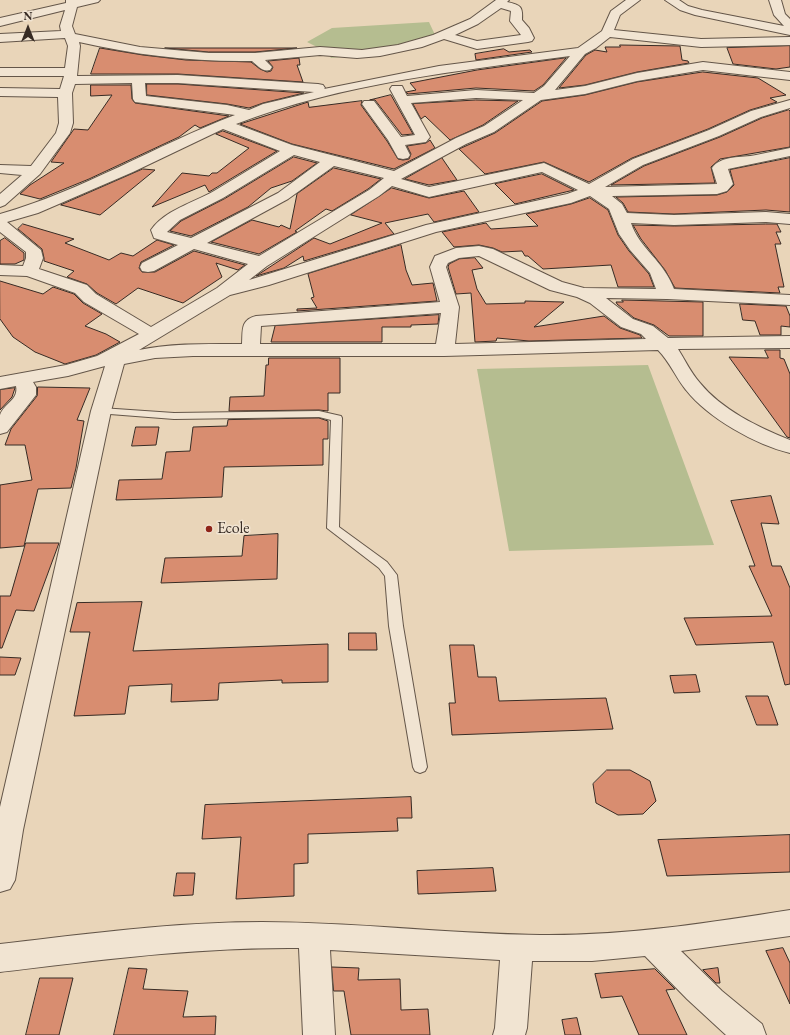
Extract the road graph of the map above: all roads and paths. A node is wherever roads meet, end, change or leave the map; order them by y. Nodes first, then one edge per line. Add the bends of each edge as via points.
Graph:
1 (94, 0) edge
2 (634, 0) edge
3 (671, 0) edge
4 (775, 0) edge
5 (72, 2) edge
6 (501, 2) edge
7 (0, 22) edge
8 (790, 26) edge
9 (790, 31) edge
10 (607, 32) junction
11 (70, 35) junction
12 (445, 36) junction
13 (0, 38) edge
14 (528, 38) junction
15 (790, 41) edge
16 (700, 43) junction
17 (581, 51) junction
18 (541, 55) junction
19 (256, 57) junction
20 (703, 66) junction
21 (0, 72) edge
22 (790, 76) edge
23 (138, 79) junction
24 (392, 80) junction
25 (68, 82) junction
26 (272, 85) junction
27 (346, 88) junction
28 (0, 92) edge
29 (537, 97) junction
30 (403, 100) junction
31 (369, 104) dead end
32 (782, 110) edge
33 (250, 114) junction
34 (224, 124) junction
35 (397, 142) junction
36 (292, 150) junction
37 (790, 152) edge
38 (332, 161) junction
39 (0, 169) edge
40 (410, 169) junction
41 (35, 171) junction
42 (393, 179) junction
43 (593, 191) junction
44 (0, 202) edge
45 (621, 218) junction
46 (0, 219) edge
47 (790, 219) edge
48 (0, 224) edge
49 (192, 244) junction
50 (261, 262) junction
51 (148, 267) dead end
52 (0, 270) edge
53 (29, 271) junction
54 (223, 292) junction
55 (583, 293) junction
56 (667, 294) junction
57 (790, 300) edge
58 (450, 307) junction
59 (151, 334) junction
60 (790, 342) edge
61 (663, 344) junction
62 (251, 350) junction
63 (444, 350) junction
64 (117, 357) junction
65 (0, 371) edge
66 (13, 381) edge
67 (101, 411) junction
68 (0, 428) edge
69 (790, 447) edge
70 (420, 767) dead end
71 (4, 829) edge
72 (0, 880) edge
73 (790, 923) edge
74 (314, 935) junction
75 (651, 941) junction
76 (517, 947) junction
77 (0, 958) edge
78 (318, 1035) edge
79 (509, 1035) edge
80 (750, 1035) edge

1 - 5 street
2 - 10 street via 615,13
3 - 9 street via 699,13
4 - 8 street via 780,15
5 - 7 street
5 - 11 street via 66,26
6 - 12 street
6 - 14 street via 517,10 516,22
10 - 16 street
10 - 17 street
11 - 13 street
11 - 19 street via 107,44 163,52 217,58
11 - 25 street via 74,46
12 - 14 street via 477,44
12 - 19 street via 374,53 322,51
14 - 18 street
15 - 16 street
16 - 20 street via 698,56
17 - 18 street
17 - 29 street via 549,89
18 - 24 street via 439,70
19 - 26 street via 265,66
20 - 22 street
20 - 29 street
21 - 25 street
23 - 25 street
23 - 26 street
23 - 33 street via 140,99
24 - 27 street
24 - 30 street
25 - 28 street
25 - 41 street via 63,133
26 - 27 street
27 - 33 street via 268,107
29 - 30 street via 476,94
29 - 40 street via 489,130 461,141
30 - 35 street via 424,137
31 - 35 street
32 - 43 street via 756,114 688,144 638,162
33 - 34 street
34 - 36 street via 250,137
34 - 46 street via 32,210
35 - 40 street
36 - 38 street
36 - 49 street via 218,195 174,218 158,230 160,234
37 - 43 street via 723,165 719,168 725,184 717,189
38 - 42 street
38 - 49 street via 282,196
39 - 41 street
40 - 42 street
41 - 44 street
42 - 43 street via 429,192 544,167
42 - 50 street
43 - 45 street via 616,207
43 - 54 street via 394,239
45 - 47 street
45 - 56 street via 629,238 657,271
48 - 53 street via 35,253
49 - 50 street
49 - 51 street
50 - 54 street
52 - 53 street
53 - 59 street via 81,289 90,298
54 - 59 street
55 - 56 street
55 - 58 street via 556,286 487,253 470,252 447,256 439,264
55 - 61 street via 600,301 632,326 647,330
56 - 57 street
58 - 62 street via 256,321 252,325
58 - 63 street
59 - 64 street
60 - 61 street
61 - 63 street
61 - 69 street via 694,388 710,403 763,437
62 - 63 street
62 - 64 street via 192,350
64 - 66 street
64 - 67 street
65 - 66 street
66 - 68 street via 26,387 26,395
67 - 70 lane via 174,416 319,414 337,418 333,528 383,565 391,575 396,626
67 - 71 street
71 - 72 street
73 - 75 street
74 - 76 street
74 - 77 street via 215,936 153,940
74 - 78 street
75 - 76 street via 581,948
75 - 80 street via 705,996
76 - 79 street

